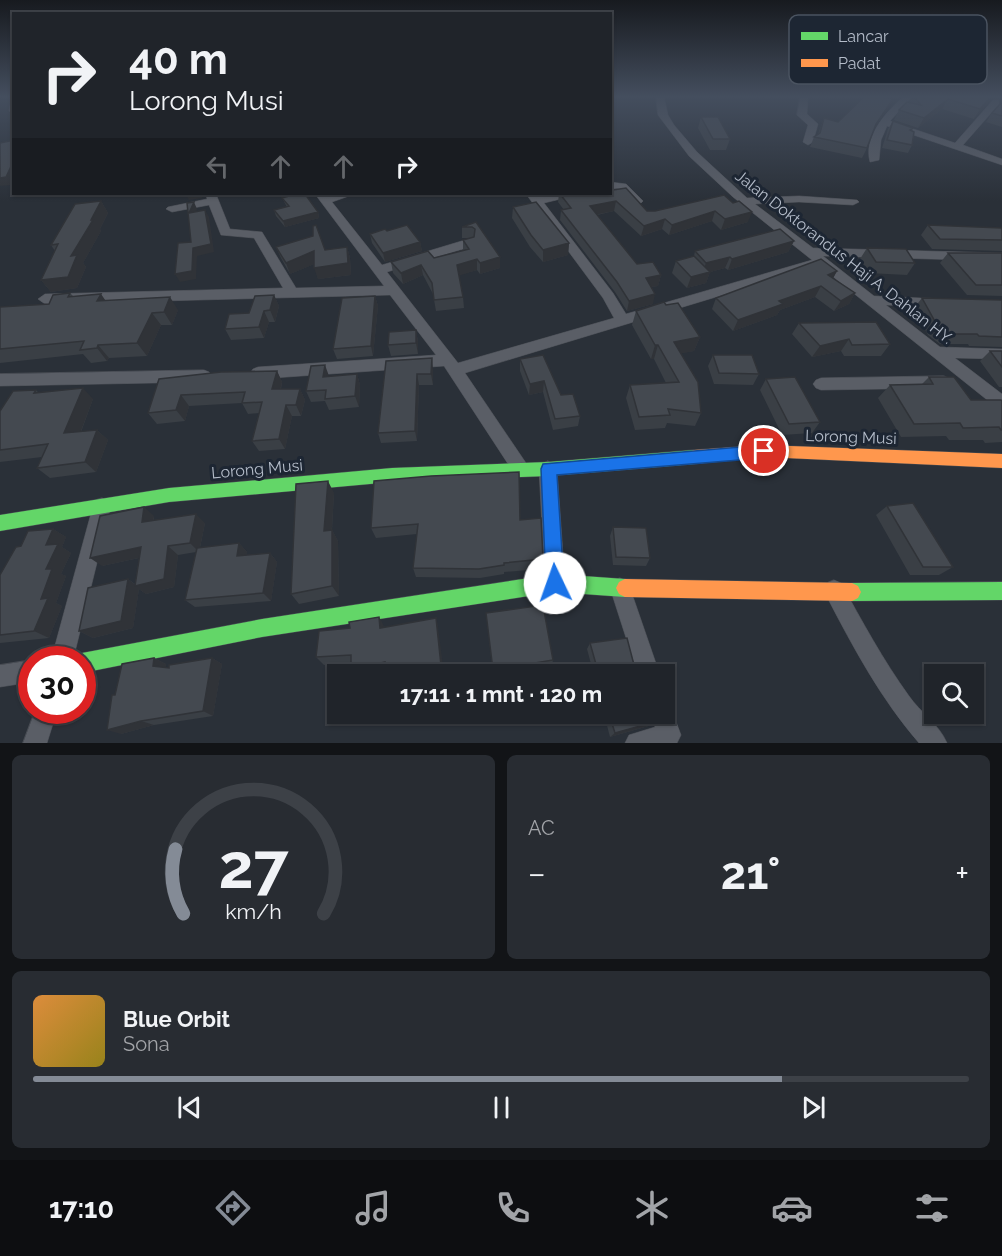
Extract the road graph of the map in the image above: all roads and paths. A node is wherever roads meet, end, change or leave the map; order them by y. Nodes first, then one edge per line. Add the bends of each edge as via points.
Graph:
1 (675, 132) edge
2 (811, 132) edge
3 (879, 132) edge
4 (912, 132) edge
5 (970, 132) edge
6 (808, 142) dead end
7 (957, 147) junction
8 (874, 160) dead end
9 (1002, 162) edge
10 (612, 185) edge
11 (557, 195) edge
12 (212, 197) edge
13 (323, 197) edge
14 (534, 197) edge
15 (736, 198) junction
16 (853, 202) dead end
17 (172, 209) dead end
18 (648, 214) edge
19 (469, 243) edge
20 (815, 256) junction
21 (1002, 257) edge
22 (379, 270) junction
23 (394, 290) junction
24 (292, 293) junction
25 (45, 299) dead end
26 (870, 300) junction
27 (954, 302) edge
28 (622, 321) junction
29 (937, 352) junction
30 (1002, 354) edge
31 (452, 365) junction
32 (248, 374) edge
33 (224, 375) edge
34 (0, 380) edge
35 (977, 382) junction
36 (821, 384) dead end
37 (1002, 404) edge
38 (1002, 461) edge
39 (520, 468) junction
40 (549, 469) junction
41 (102, 506) junction
42 (0, 524) edge
43 (555, 583) junction
44 (620, 588) junction
45 (834, 590) junction
46 (1002, 591) edge
47 (66, 646) edge
48 (96, 660) edge
49 (645, 664) edge
50 (18, 673) edge
51 (0, 676) edge
52 (42, 724) edge
53 (665, 724) edge
54 (35, 743) edge
55 (637, 743) edge
56 (935, 743) edge

1 - 15 street, Jalan Doktorandus Haji A. Dahlan HY.
2 - 6 street
3 - 8 street
4 - 7 street
5 - 7 street
7 - 9 street
10 - 18 street via 622,186
11 - 14 street
12 - 17 street
12 - 24 street via 225,232 258,235
13 - 22 street
14 - 28 street via 608,296
15 - 16 street
15 - 20 street, Jalan Doktorandus Haji A. Dahlan HY.
19 - 22 street
20 - 21 street
20 - 26 street, Jalan Doktorandus Haji A. Dahlan HY.
20 - 28 street
22 - 23 street
23 - 24 street
23 - 31 street
24 - 25 street
26 - 27 street
26 - 29 street, Jalan Doktorandus Haji A. Dahlan HY.
28 - 31 street
29 - 30 street
29 - 35 street, Jalan Doktorandus Haji A. Dahlan HY.
31 - 32 street
31 - 39 street
33 - 34 street
35 - 36 street
35 - 37 street, Jalan Doktorandus Haji A. Dahlan HY.
38 - 40 street, Lorong Musi via 764,451
39 - 40 street, Lorong Musi
39 - 41 street, Lorong Musi via 290,483
40 - 43 street
41 - 42 street, Lorong Musi
41 - 47 street
43 - 44 street
43 - 48 street via 262,628
44 - 45 street
44 - 49 street
45 - 46 street
45 - 56 street via 902,705
50 - 51 street
52 - 54 street
53 - 55 street via 669,735

